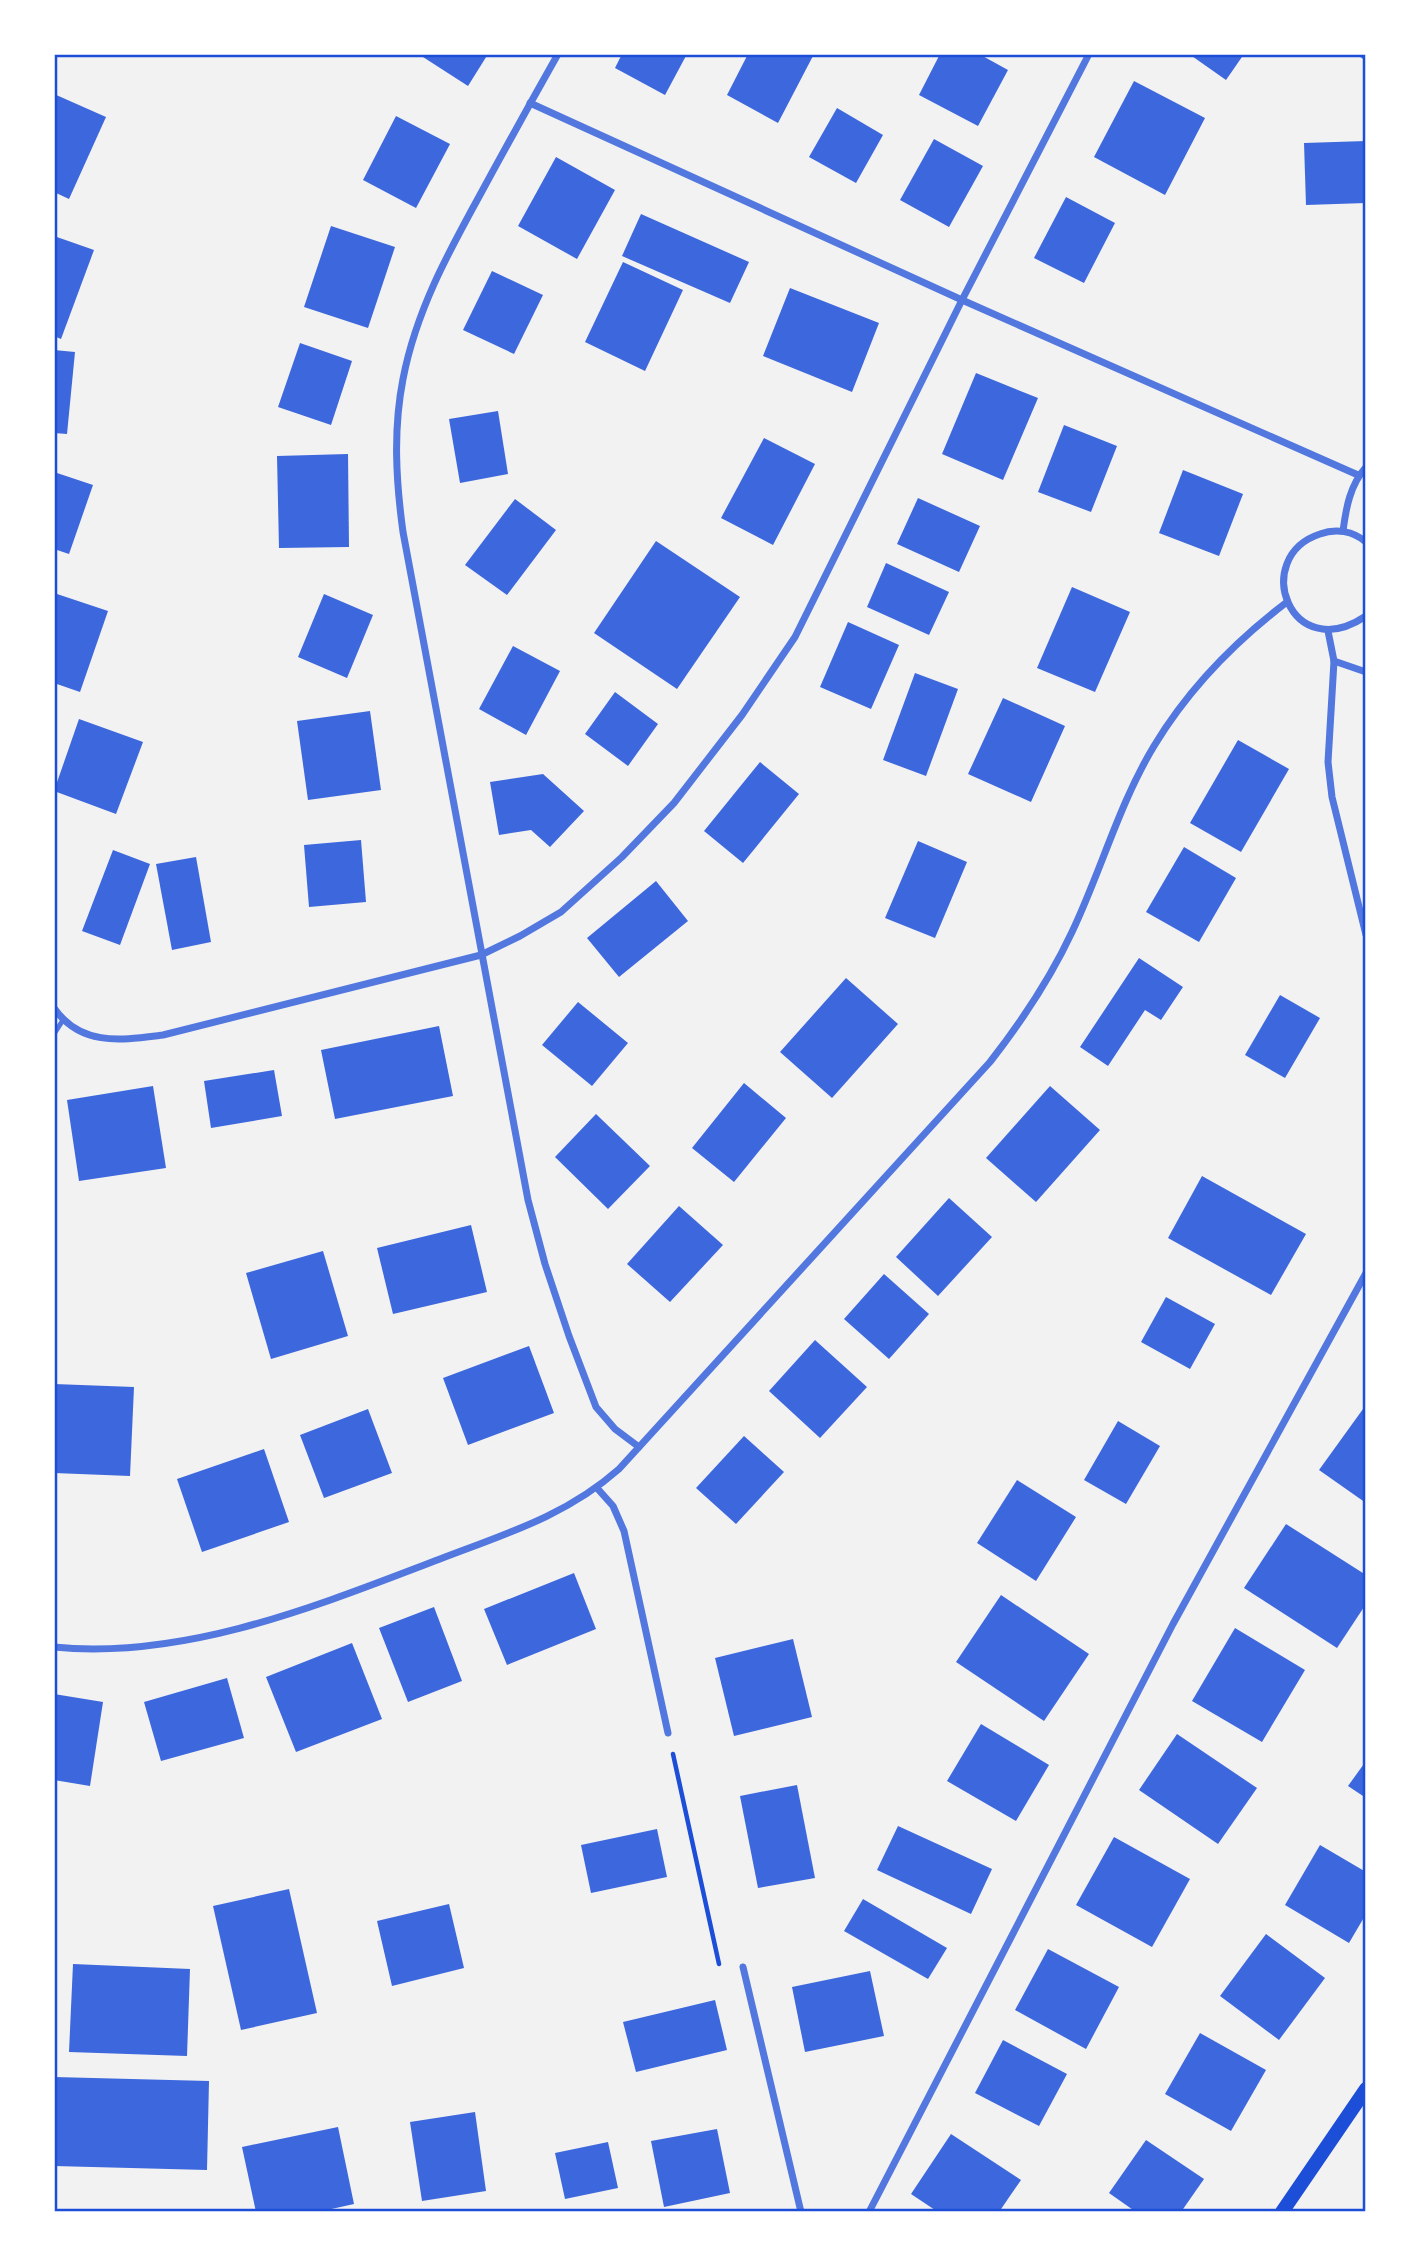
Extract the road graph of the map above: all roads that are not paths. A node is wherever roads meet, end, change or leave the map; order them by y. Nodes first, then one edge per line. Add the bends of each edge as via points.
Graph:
1 (558, 54) edge
2 (1089, 54) edge
3 (530, 103) junction
4 (962, 300) junction
5 (1366, 467) edge
6 (1359, 475) junction
7 (1343, 531) junction
8 (1366, 542) edge
9 (1287, 602) junction
10 (1366, 616) edge
11 (1328, 631) junction
12 (1334, 661) junction
13 (1366, 672) edge
14 (1366, 935) edge
15 (481, 955) junction
16 (54, 1008) edge
17 (63, 1020) junction
18 (54, 1034) edge
19 (1366, 1273) edge
20 (639, 1447) junction
21 (597, 1488) junction
22 (54, 1647) edge
23 (668, 1733) road end
24 (743, 1967) road end
25 (1366, 2089) edge
26 (801, 2212) edge
27 (870, 2212) edge
28 (1282, 2212) edge

1 - 3 street
2 - 4 street
3 - 4 street
3 - 15 street via 425,303 403,381 397,432 403,532
4 - 6 street
4 - 15 street via 795,637 742,715 674,803 622,857 561,912
5 - 6 street
6 - 7 street via 1346,506
7 - 8 street
7 - 9 street via 1312,537 1298,548 1286,566 1282,585
9 - 11 street via 1311,626
9 - 20 street via 1228,650 1202,678 1153,747 1073,930 1018,1026
10 - 11 street via 1348,628
11 - 12 street
12 - 13 street
12 - 14 street via 1328,762 1332,797
15 - 17 street via 163,1035 123,1040 90,1037
15 - 20 street via 545,1264 596,1407
16 - 17 street
17 - 18 lane
19 - 27 street via 1173,1624
20 - 21 street
21 - 22 street via 545,1518 262,1622 177,1642 121,1648
21 - 23 street via 614,1506 624,1531
24 - 26 street
25 - 28 main road

